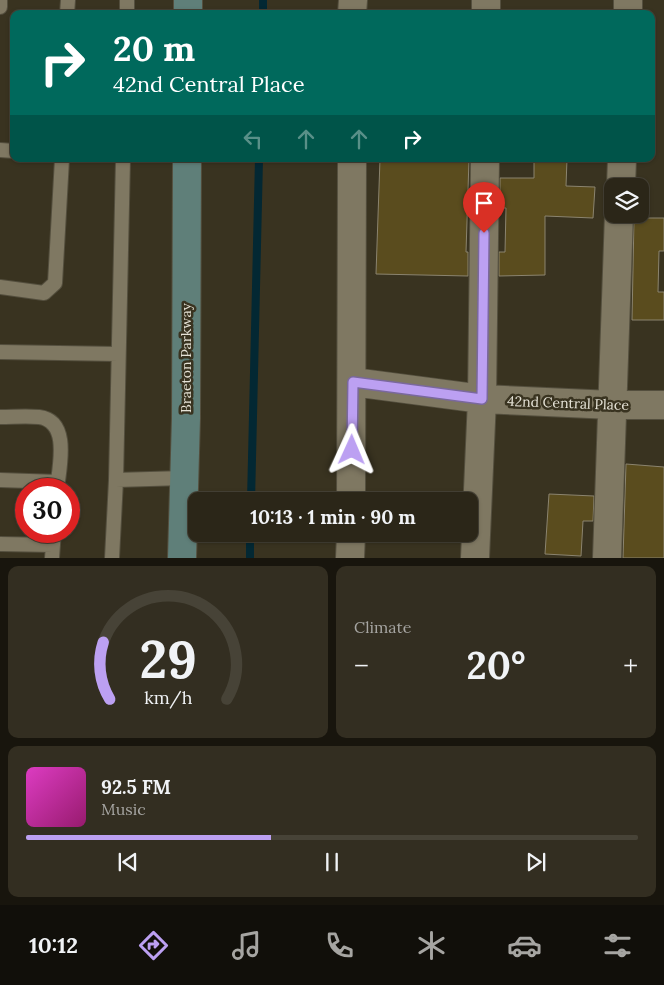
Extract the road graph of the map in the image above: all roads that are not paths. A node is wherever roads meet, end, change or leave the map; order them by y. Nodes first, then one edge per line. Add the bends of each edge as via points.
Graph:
1 (0, 0) edge
2 (0, 7) edge
3 (62, 162) edge
4 (123, 162) edge
5 (188, 162) edge
6 (352, 162) edge
7 (485, 162) edge
8 (622, 162) edge
9 (621, 178) edge
10 (619, 223) edge
11 (0, 287) edge
12 (0, 352) edge
13 (118, 354) junction
14 (353, 382) junction
15 (482, 399) junction
16 (664, 404) edge
17 (612, 405) junction
18 (0, 417) edge
19 (58, 478) edge
20 (184, 478) junction
21 (0, 480) edge
22 (116, 480) junction
23 (15, 481) edge
24 (351, 492) edge
25 (351, 542) edge
26 (0, 544) edge
27 (53, 545) edge
28 (112, 558) edge
29 (182, 558) edge
30 (350, 558) edge
31 (476, 558) edge
32 (607, 558) edge

1 - 2 lane
3 - 11 lane via 55,283 44,293
4 - 13 lane
5 - 20 main road, Braeton Parkway
6 - 14 street
7 - 15 street
8 - 9 street
10 - 17 street
12 - 13 lane
13 - 22 lane
14 - 15 street, 42nd Central Place
14 - 24 street
15 - 17 street, 42nd Central Place
15 - 31 street
16 - 17 street, 42nd Central Place
17 - 32 street
18 - 19 lane via 41,417 55,427 60,444
20 - 22 lane
20 - 29 main road, Braeton Parkway
21 - 23 lane
22 - 28 lane
25 - 30 street
26 - 27 lane

